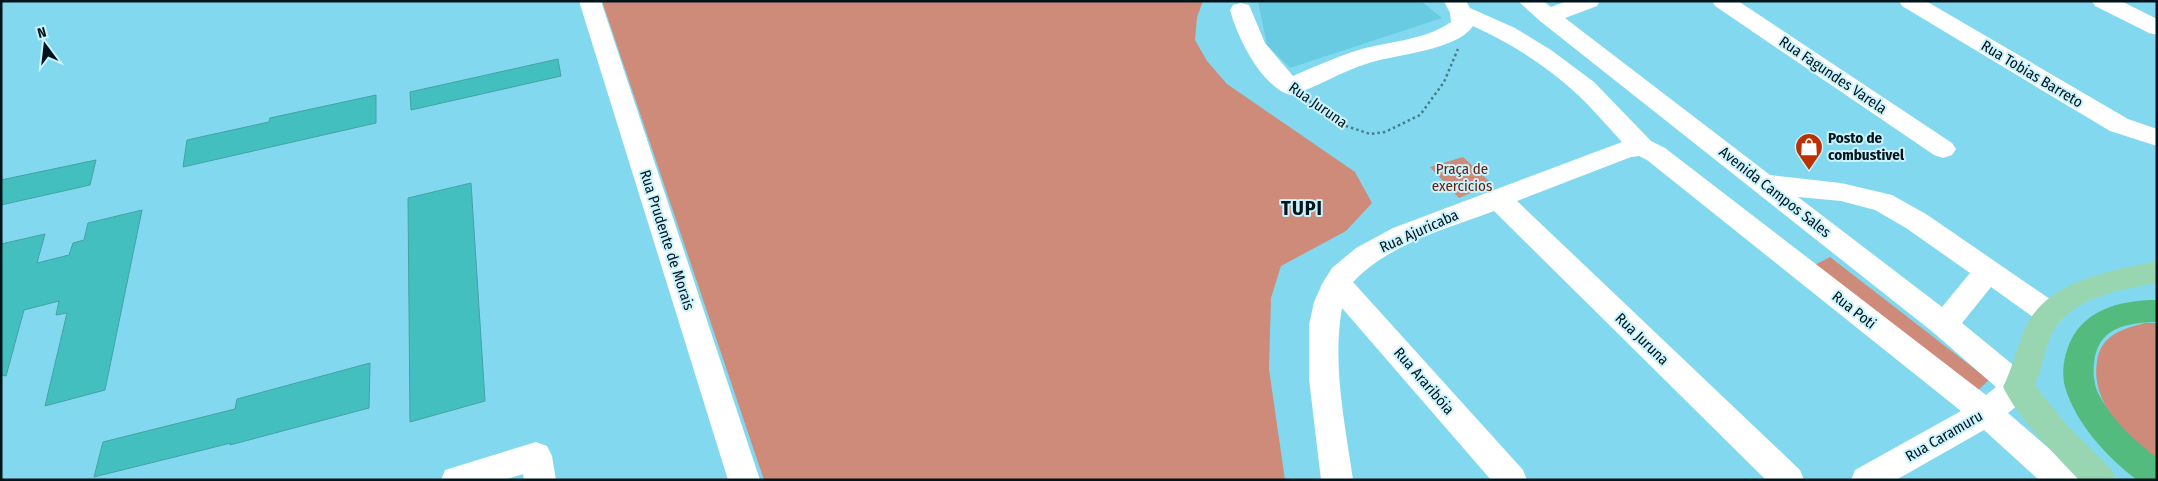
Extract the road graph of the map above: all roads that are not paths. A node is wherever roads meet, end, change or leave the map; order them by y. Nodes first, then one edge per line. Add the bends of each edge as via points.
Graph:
1 (590, 1) edge
2 (1589, 1) edge
3 (1723, 1) edge
4 (1910, 1) edge
5 (2103, 1) edge
6 (1538, 9) edge
7 (1241, 10) dead end
8 (1460, 14) edge
9 (2157, 28) edge
10 (2157, 138) edge
11 (1642, 147) junction
12 (1943, 149) dead end
13 (1765, 184) junction
14 (1497, 198) junction
15 (1988, 271) junction
16 (2157, 272) edge
17 (1337, 283) junction
18 (2157, 311) edge
19 (2050, 314) junction
20 (1944, 325) junction
21 (2018, 388) junction
22 (1986, 413) junction
23 (538, 468) edge
24 (2157, 476) edge
25 (457, 480) edge
26 (744, 480) edge
27 (1337, 480) edge
28 (1511, 480) edge
29 (1788, 480) edge
30 (1867, 480) edge
31 (2062, 480) edge
32 (2100, 480) edge

1 - 26 street, Rua Prudente de Morais
2 - 6 street
3 - 12 street, Rua Fagundes Varela
4 - 10 street, Rua Tobias Barreto via 2119,125
5 - 9 street
6 - 13 street, Avenida Campos Sales
7 - 8 street, Rua Juruna via 1256,49 1290,87 1352,60 1446,36
8 - 11 street, Rua Poti via 1507,33 1543,54 1585,88
11 - 14 street, Rua Ajuricaba via 1627,149
11 - 22 street, Rua Poti via 1656,154
13 - 15 street via 1841,192 1883,202
13 - 20 street, Avenida Campos Sales
14 - 17 street, Rua Ajuricaba via 1403,235 1370,252
14 - 29 street, Rua Juruna
15 - 19 street
15 - 20 street
16 - 19 main road via 2095,287 2063,303
17 - 27 street, Rua Ajuricaba via 1330,294 1325,314 1321,352
17 - 28 street, Rua Araribóia
18 - 24 highway via 2110,318 2093,328 2082,345 2078,378 2084,397 2103,426
19 - 21 main road via 2041,326 2027,373
20 - 21 street, Avenida Campos Sales
21 - 22 street, Rua Caramuru
21 - 32 main road
22 - 30 street, Rua Caramuru
22 - 31 street, Rua Poti
23 - 25 street

